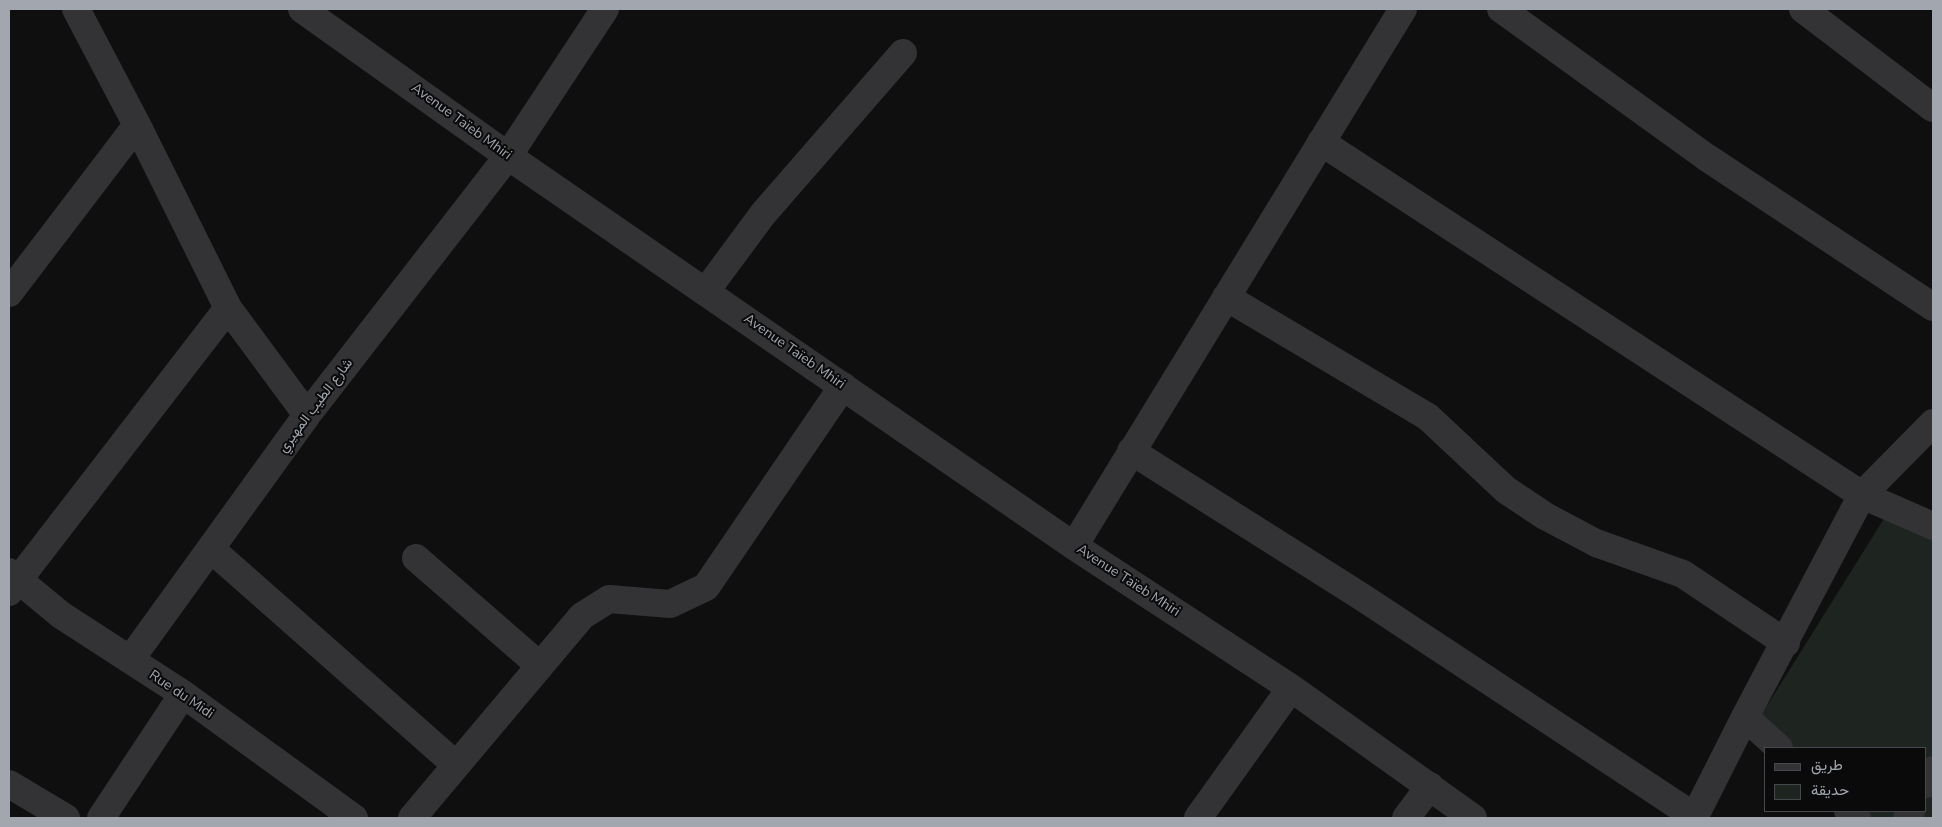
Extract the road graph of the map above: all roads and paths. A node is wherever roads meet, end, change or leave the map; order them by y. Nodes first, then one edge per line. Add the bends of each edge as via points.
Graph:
1 (76, 9) edge
2 (302, 9) edge
3 (605, 9) edge
4 (1403, 9) edge
5 (1501, 9) edge
6 (1803, 9) edge
7 (903, 53) dead end
8 (1933, 108) edge
9 (138, 125) junction
10 (1321, 142) junction
11 (508, 156) junction
12 (706, 291) junction
13 (9, 293) edge
14 (1226, 297) junction
15 (1933, 307) edge
16 (228, 308) junction
17 (843, 386) junction
18 (308, 415) junction
19 (1933, 423) edge
20 (1132, 451) junction
21 (1862, 495) junction
22 (1933, 526) edge
23 (1074, 546) junction
24 (211, 549) junction
25 (416, 558) dead end
26 (11, 581) edge
27 (1786, 642) junction
28 (130, 660) junction
29 (539, 665) junction
30 (1291, 688) junction
31 (182, 694) junction
32 (1745, 717) junction
33 (1778, 747) edge
34 (456, 765) junction
35 (1933, 770) edge
36 (1927, 782) edge
37 (9, 784) edge
38 (1430, 786) junction
39 (66, 818) edge
40 (101, 818) edge
41 (354, 818) edge
42 (412, 818) edge
43 (1198, 818) edge
44 (1406, 818) edge
45 (1473, 818) edge
46 (1695, 818) edge

1 - 9 street
2 - 11 street, Avenue Taïeb Mhiri
3 - 11 street, شارع الطيب المهيري
4 - 10 street
5 - 15 street via 1706,157
6 - 8 street
7 - 12 street via 763,214
9 - 13 street
9 - 16 street
10 - 14 street
10 - 21 street
11 - 12 street, Avenue Taïeb Mhiri
11 - 18 street, شارع الطيب المهيري
12 - 17 street, Avenue Taïeb Mhiri
14 - 20 street
14 - 27 street via 1420,412 1454,439 1506,490 1545,516 1596,543 1683,574
16 - 18 street
16 - 26 street
17 - 23 street, Avenue Taïeb Mhiri
17 - 29 street via 706,587 670,604 609,599 582,616
18 - 24 street, شارع الطيب المهيري
19 - 21 street
20 - 23 street
20 - 46 street via 1362,597
21 - 22 street
21 - 27 street
23 - 30 street, Avenue Taïeb Mhiri
24 - 28 street, شارع الطيب المهيري
24 - 34 street
25 - 29 street
26 - 28 street, Rue du Midi
27 - 32 street
28 - 31 street, Rue du Midi
29 - 34 street
30 - 38 street, Avenue Taïeb Mhiri
30 - 43 street
31 - 40 street
31 - 41 street, Rue du Midi
32 - 33 street
32 - 46 street
34 - 42 street
35 - 36 street
37 - 39 street
38 - 44 street
38 - 45 street, Avenue Taïeb Mhiri

